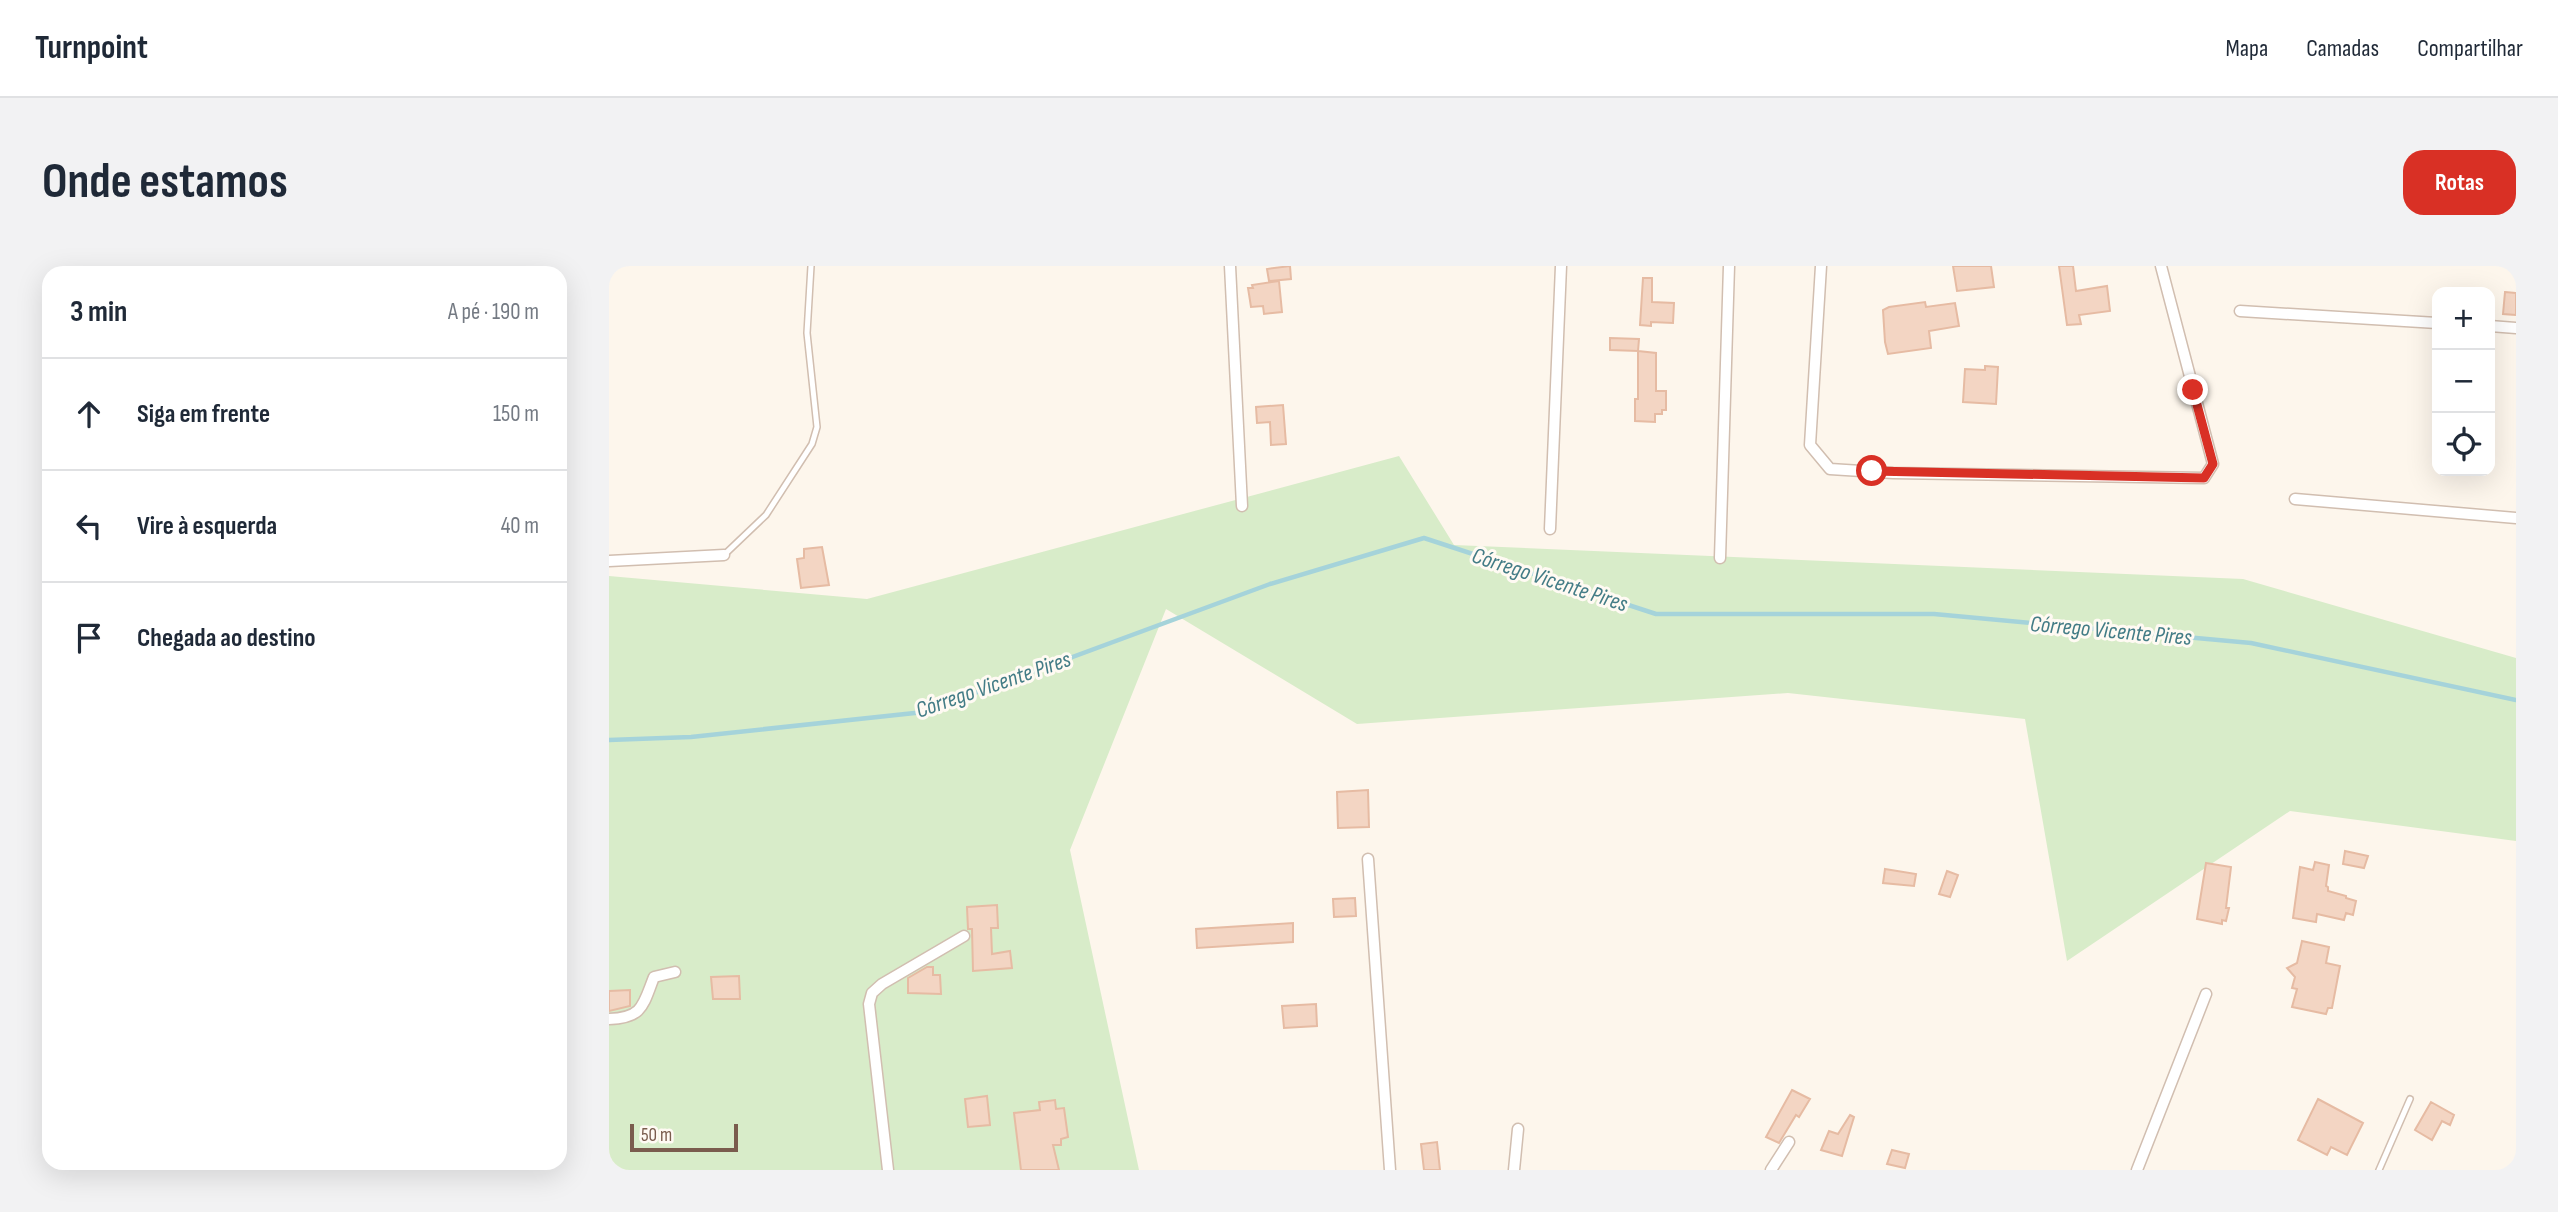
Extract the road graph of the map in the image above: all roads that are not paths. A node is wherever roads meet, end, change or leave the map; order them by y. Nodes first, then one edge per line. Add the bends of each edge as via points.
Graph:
1 (811, 266) edge
2 (1230, 266) edge
3 (1561, 266) edge
4 (1729, 266) edge
5 (1821, 266) edge
6 (2161, 266) edge
7 (2239, 311) dead end
8 (2432, 323) edge
9 (2495, 327) edge
10 (2516, 328) edge
11 (2295, 499) dead end
12 (1242, 506) dead end
13 (2516, 517) edge
14 (1550, 529) dead end
15 (724, 555) joint
16 (1720, 558) dead end
17 (609, 561) edge
18 (1368, 859) dead end
19 (964, 936) dead end
20 (675, 972) dead end
21 (2206, 994) dead end
22 (609, 1019) edge
23 (2410, 1099) dead end
24 (1518, 1129) dead end
25 (1789, 1142) dead end
26 (888, 1170) edge
27 (1390, 1170) edge
28 (1514, 1170) edge
29 (1771, 1170) edge
30 (2137, 1170) edge
31 (2379, 1170) edge

1 - 15 lane via 807,333 817,427 812,444 766,515
2 - 12 street
3 - 14 street
4 - 16 street
5 - 6 street via 1810,445 1830,468 2204,478 2213,464
7 - 8 street
9 - 10 street
11 - 13 street
15 - 17 street
18 - 27 street
19 - 26 street via 872,993 869,1004
20 - 22 street via 654,977 635,1015
21 - 30 street
23 - 31 lane
24 - 28 street
25 - 29 street

